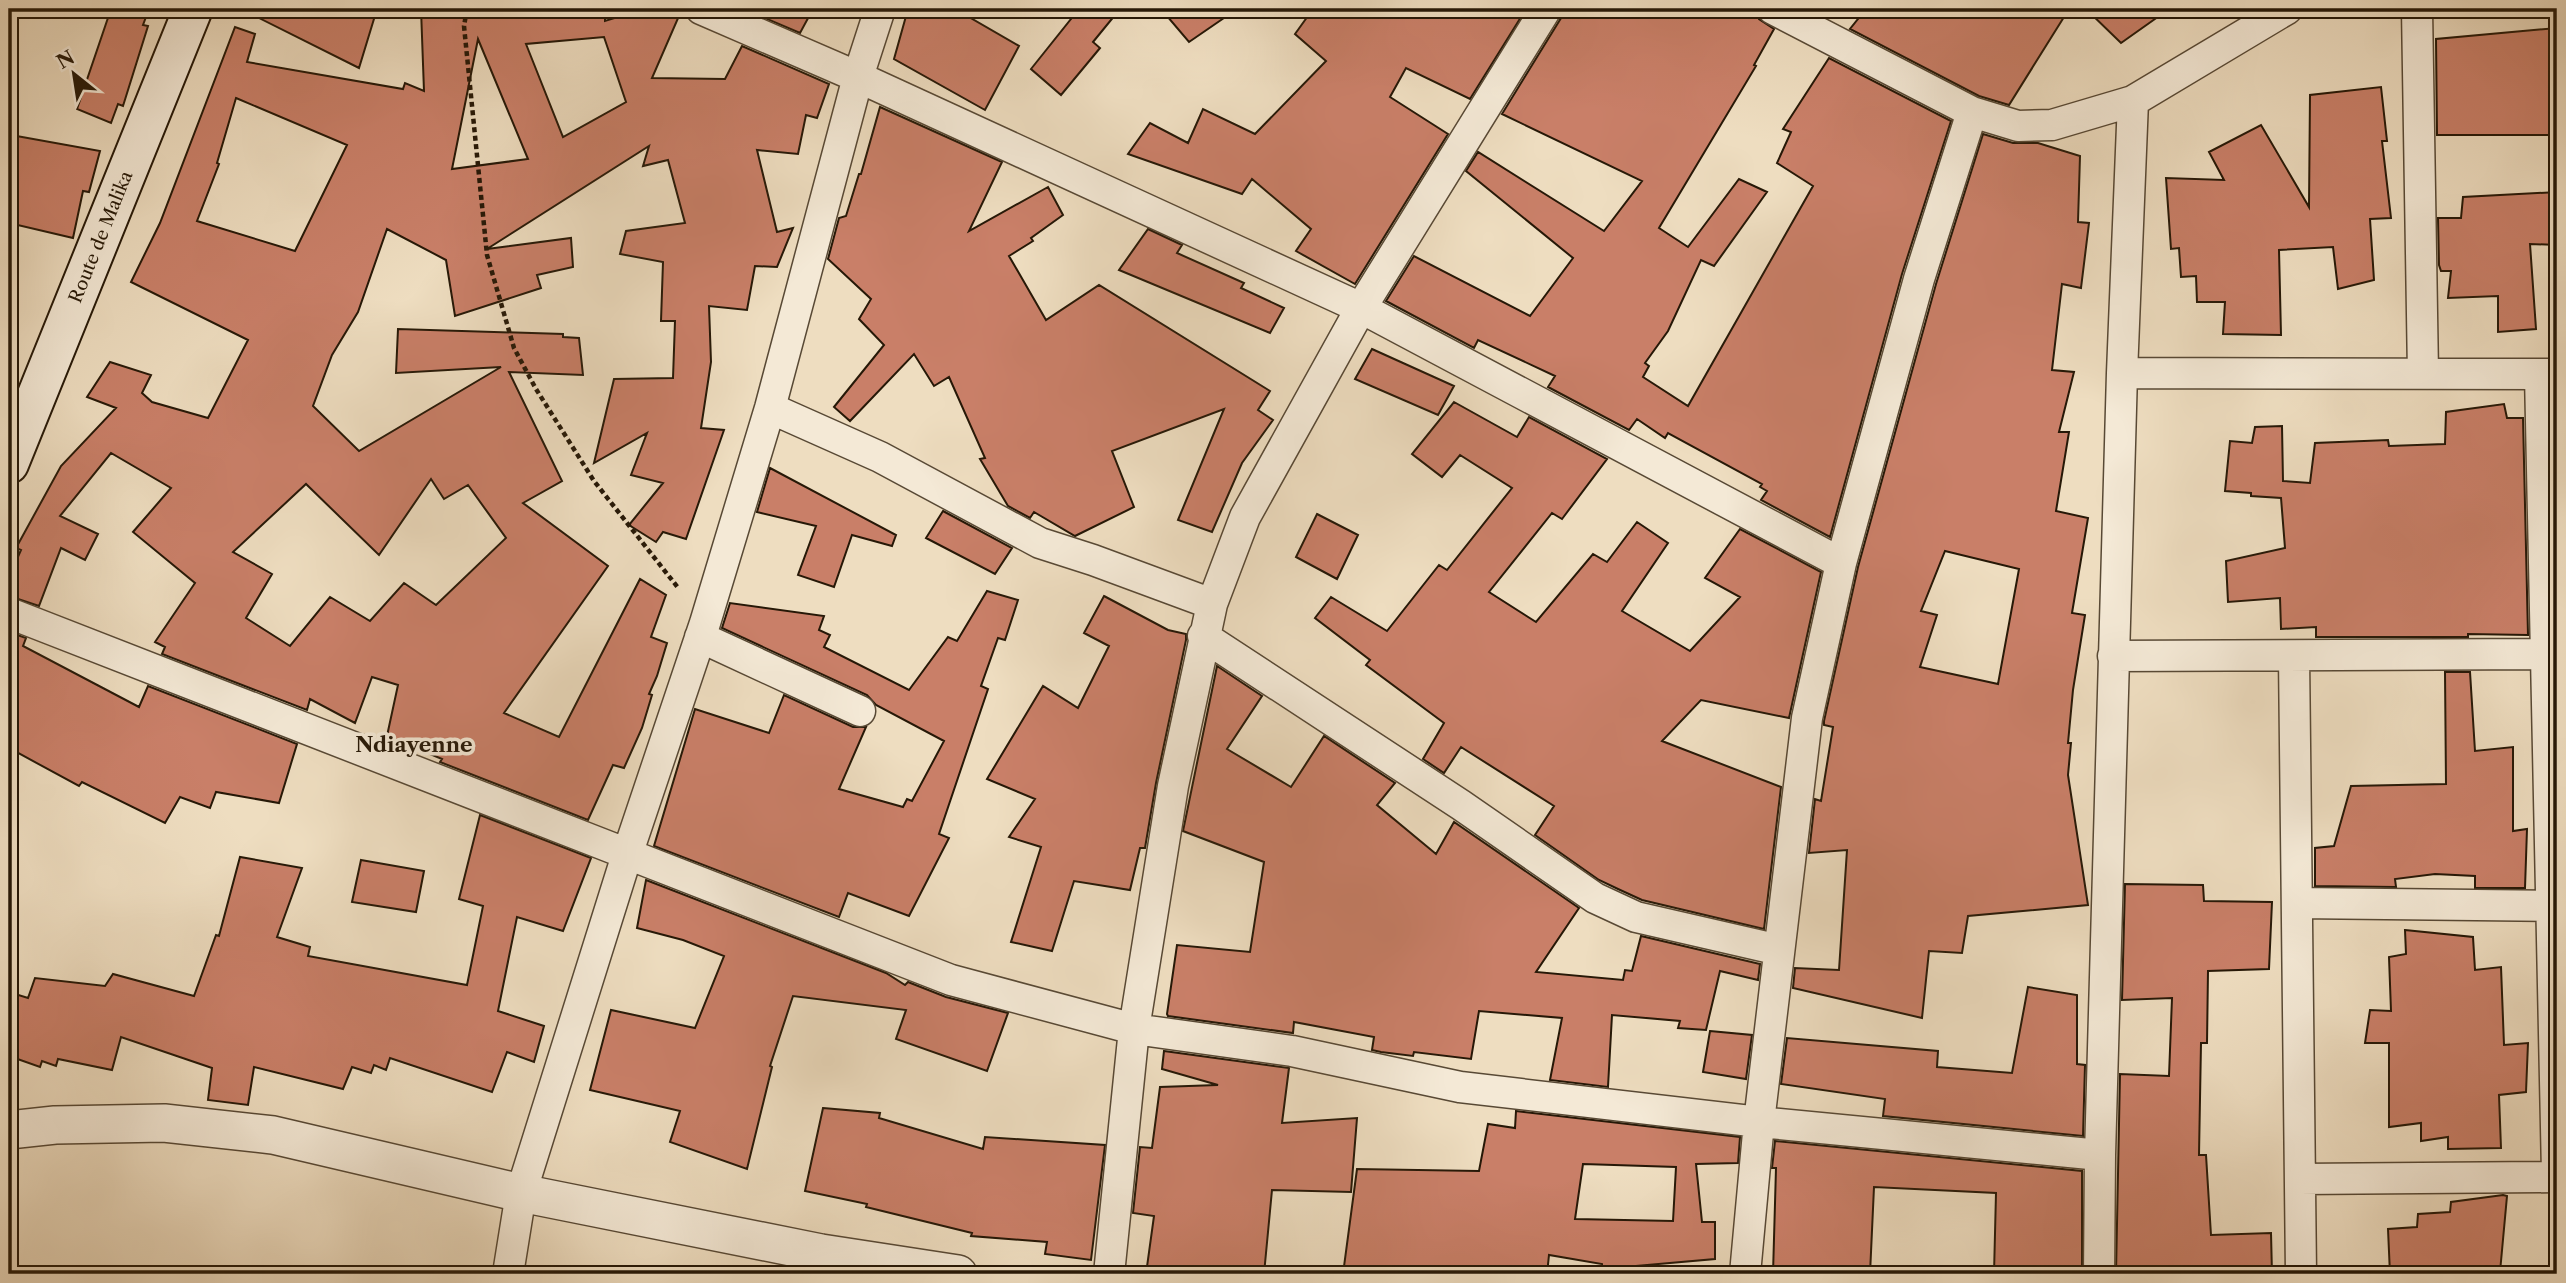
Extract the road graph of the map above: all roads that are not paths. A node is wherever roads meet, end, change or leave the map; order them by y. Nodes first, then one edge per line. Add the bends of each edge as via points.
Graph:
1 (193, 9) edge
2 (701, 9) edge
3 (880, 9) edge
4 (1546, 9) edge
5 (1773, 9) edge
6 (2287, 9) edge
7 (2417, 9) edge
8 (858, 77) junction
9 (2133, 101) junction
10 (1972, 112) junction
11 (1361, 308) junction
12 (2122, 373) junction
13 (2423, 374) junction
14 (2549, 374) edge
15 (770, 408) junction
16 (9, 464) edge
17 (1841, 563) junction
18 (1212, 604) junction
19 (9, 613) edge
20 (702, 630) junction
21 (1203, 636) junction
22 (2552, 654) edge
23 (2113, 656) junction
24 (2294, 656) junction
25 (860, 711) dead end
26 (627, 855) junction
27 (2297, 903) junction
28 (2554, 906) edge
29 (1779, 950) junction
30 (1134, 1030) junction
31 (1759, 1122) junction
32 (9, 1130) edge
33 (2100, 1156) junction
34 (2557, 1175) edge
35 (2300, 1179) junction
36 (521, 1194) junction
37 (819, 1264) edge
38 (508, 1274) edge
39 (958, 1274) edge
40 (1109, 1274) edge
41 (1745, 1274) edge
42 (2099, 1274) edge
43 (2301, 1274) edge

1 - 16 main road, Route de Malika
2 - 8 street
3 - 8 street
4 - 11 street
5 - 10 street
6 - 9 street
7 - 13 street
8 - 11 street
8 - 15 street
9 - 10 street via 2052,125 2018,126
9 - 12 street
10 - 17 street via 1919,279
11 - 17 street
11 - 18 street via 1245,517
12 - 13 street
12 - 23 street
13 - 14 street
14 - 22 street
15 - 18 street via 880,457 1040,543
15 - 20 street
17 - 29 street via 1807,718
18 - 21 street
19 - 26 street
20 - 25 street
20 - 26 street
21 - 29 street via 1595,898 1636,917
21 - 30 street via 1173,786
22 - 24 street
22 - 28 street
23 - 24 street
23 - 33 street
24 - 27 street
26 - 30 street via 950,980
26 - 36 street
27 - 28 street
27 - 35 street
28 - 34 street
29 - 31 street
30 - 31 street via 1292,1051 1460,1087
30 - 40 street
31 - 33 street
31 - 41 street
32 - 36 street via 164,1124 273,1135
33 - 42 street
34 - 35 street
35 - 43 street
36 - 37 street
36 - 38 street
37 - 39 street

